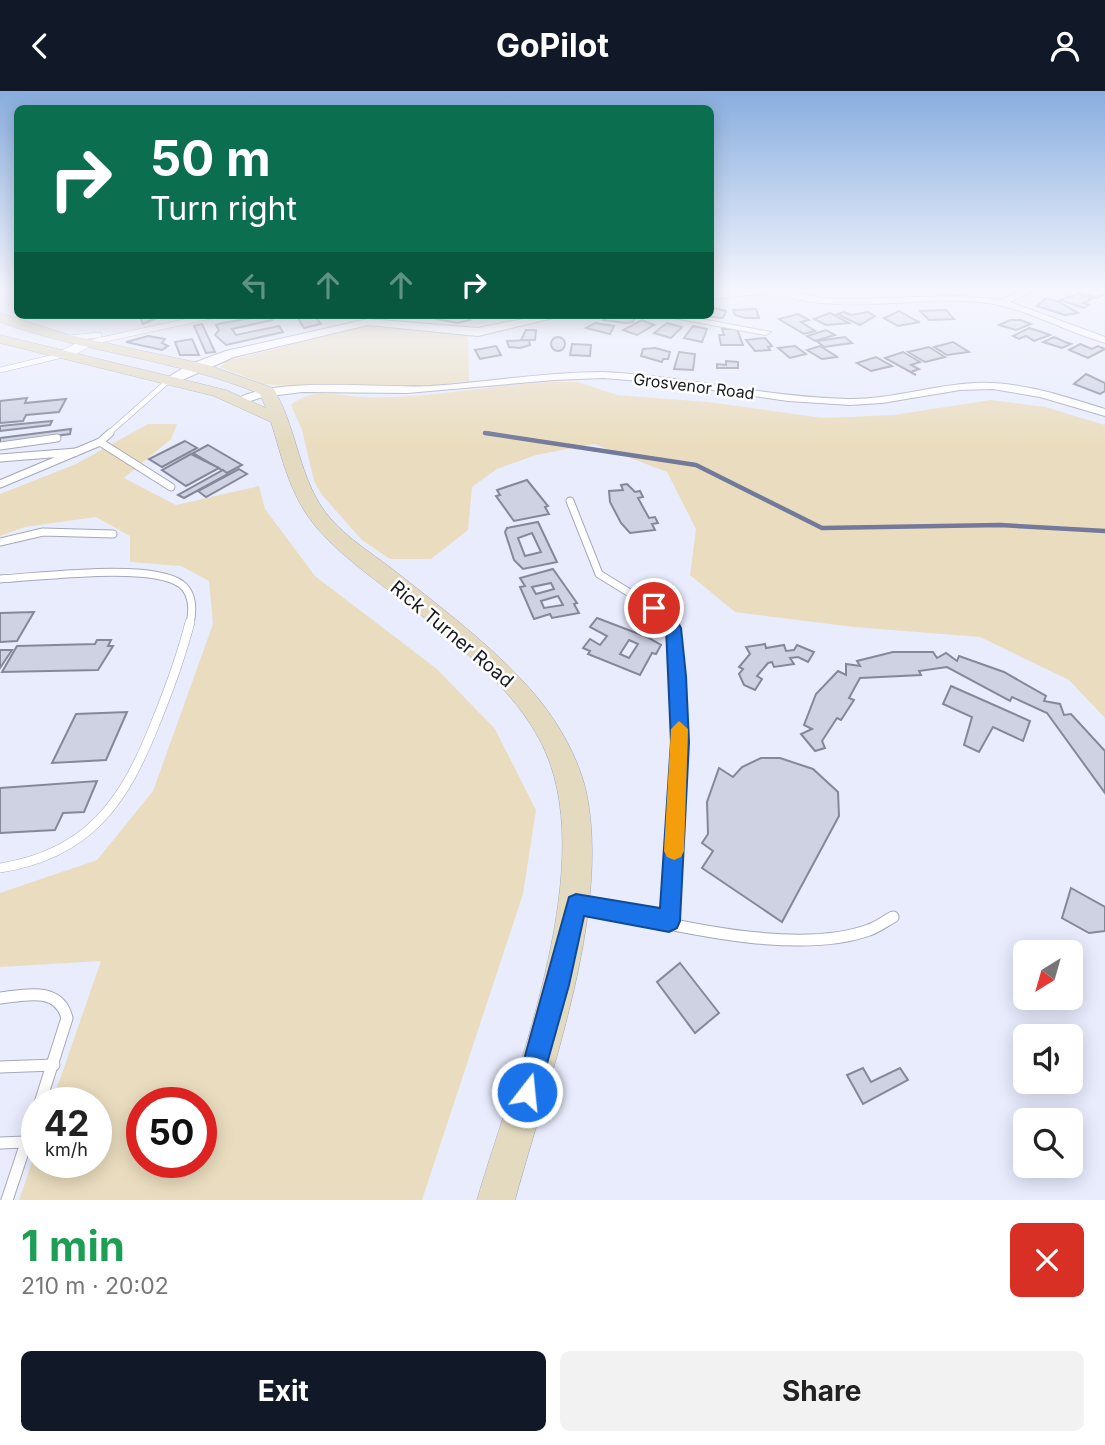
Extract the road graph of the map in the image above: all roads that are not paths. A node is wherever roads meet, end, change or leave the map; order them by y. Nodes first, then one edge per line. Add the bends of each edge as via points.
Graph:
1 (11, 342) edge
2 (78, 342) edge
3 (97, 342) edge
4 (283, 342) edge
5 (87, 344) junction
6 (60, 354) junction
7 (192, 367) junction
8 (0, 370) edge
9 (168, 381) junction
10 (267, 391) junction
11 (240, 401) junction
12 (1105, 413) edge
13 (275, 418) junction
14 (57, 438) dead end
15 (100, 442) junction
16 (0, 446) edge
17 (83, 451) junction
18 (0, 458) edge
19 (0, 484) edge
20 (171, 487) dead end
21 (569, 501) dead end
22 (113, 534) dead end
23 (0, 542) edge
24 (0, 579) edge
25 (0, 868) edge
26 (576, 905) junction
27 (894, 917) dead end
28 (669, 921) junction
29 (0, 998) edge
30 (54, 1065) junction
31 (0, 1067) edge
32 (46, 1087) edge
33 (21, 1142) edge
34 (0, 1143) edge
35 (21, 1153) edge
36 (8, 1200) edge
37 (496, 1200) edge

1 - 6 main road
2 - 5 main road
3 - 5 lane
4 - 7 street
5 - 6 lane
5 - 7 main road
6 - 8 lane
6 - 9 main road
7 - 9 street
7 - 10 main road
9 - 11 main road
9 - 15 lane
10 - 11 street, Grosvenor Road
10 - 12 street, Grosvenor Road via 296,387 428,389 605,375 850,402 976,386 1007,387
10 - 13 main road, Rick Turner Road
11 - 13 main road
13 - 26 main road, Rick Turner Road via 296,482 324,524 483,657 537,713 565,771 575,809
14 - 16 lane
15 - 17 lane
15 - 20 lane
17 - 18 lane
17 - 19 lane
21 - 28 lane via 600,574 667,617 674,628 680,742
22 - 23 lane via 43,532
24 - 25 lane via 156,576 183,586 192,608 181,653 150,733 113,807 77,841 36,860
26 - 28 lane
26 - 37 main road, Rick Turner Road via 558,985
27 - 28 lane via 867,931 786,938
29 - 30 lane via 60,998 67,1018
30 - 31 lane
30 - 32 lane
33 - 34 lane
35 - 36 lane

